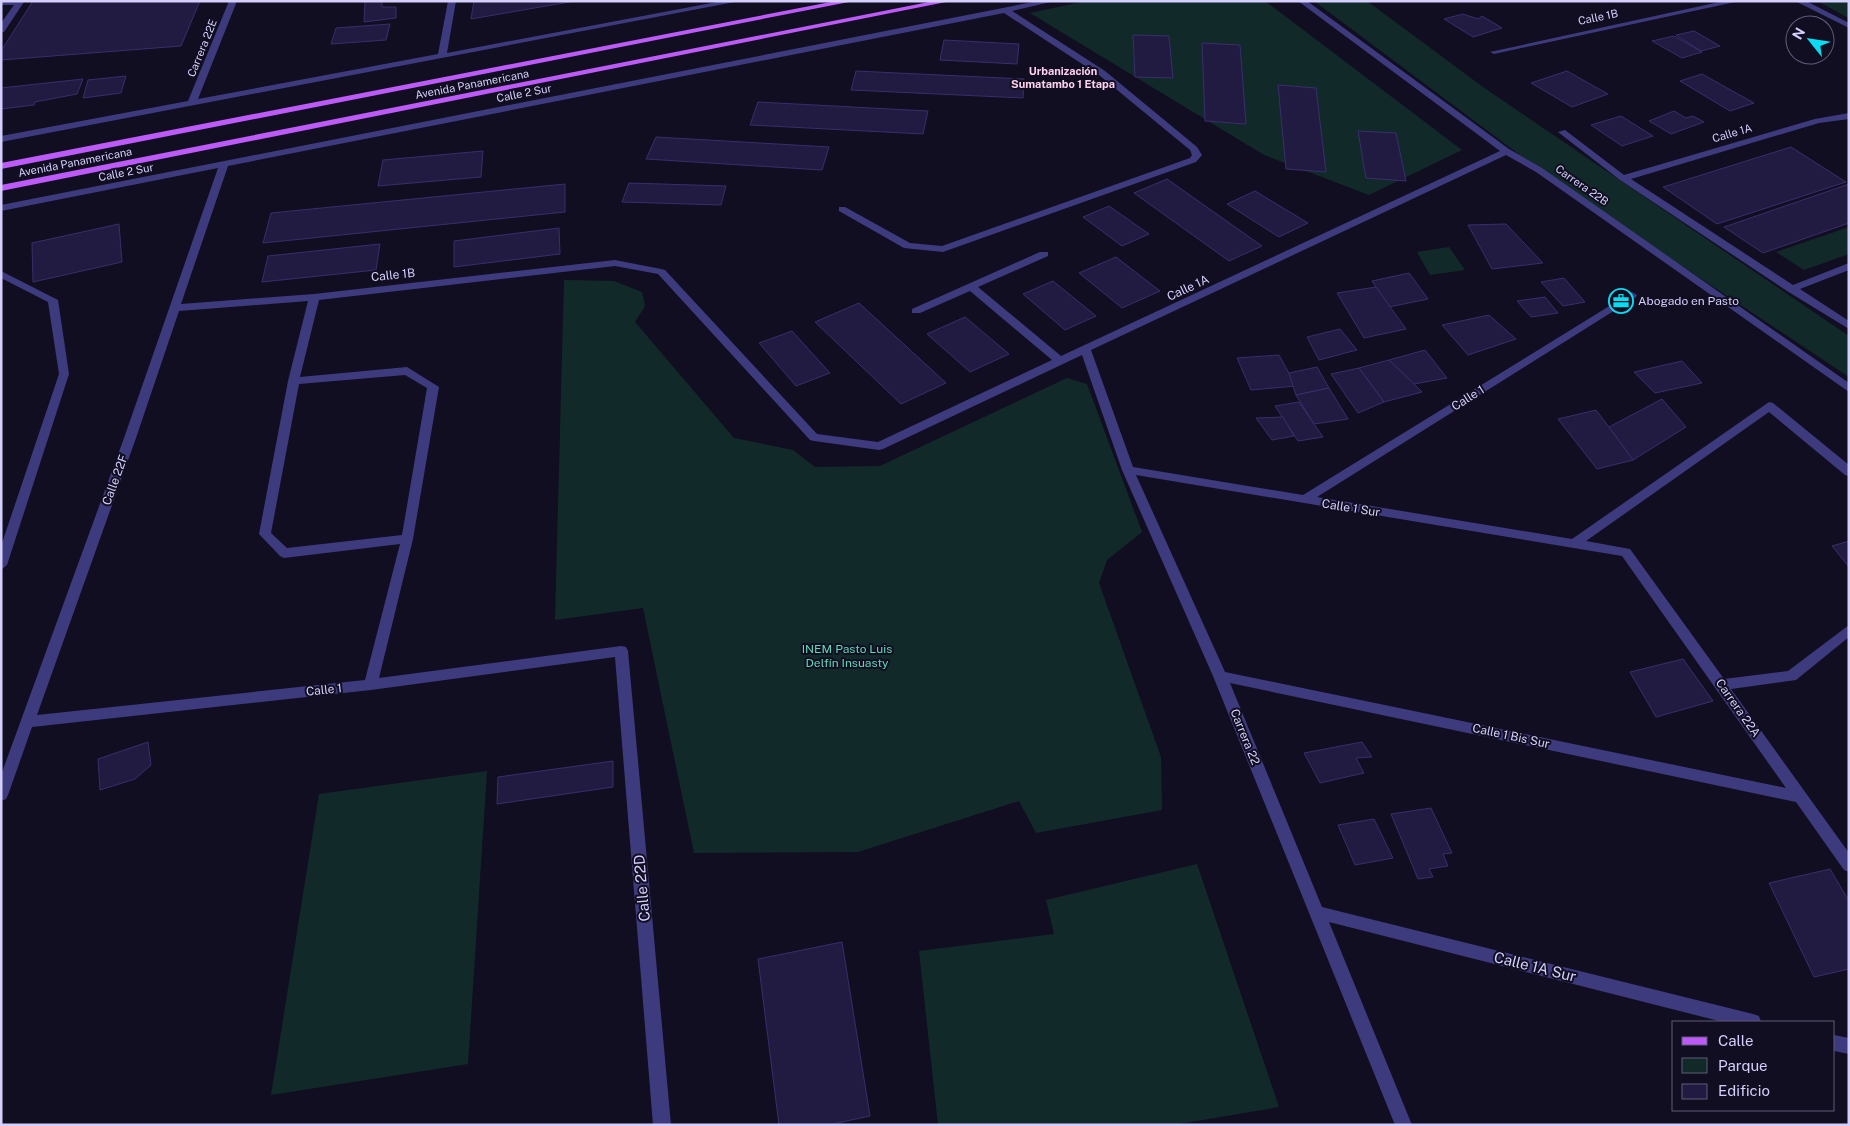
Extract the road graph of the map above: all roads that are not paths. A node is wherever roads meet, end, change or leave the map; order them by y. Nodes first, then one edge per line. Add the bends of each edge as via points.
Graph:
1 (20, 1) edge
2 (232, 1) edge
3 (452, 1) edge
4 (736, 1) edge
5 (850, 1) edge
6 (947, 1) edge
7 (1051, 1) edge
8 (1302, 1) edge
9 (1736, 1) edge
10 (1799, 1) edge
11 (1, 3) edge
12 (1005, 10) junction
13 (1849, 26) edge
14 (1, 30) edge
15 (1494, 52) dead end
16 (442, 55) junction
17 (192, 103) junction
18 (1849, 116) edge
19 (1562, 132) dead end
20 (1, 139) edge
21 (1506, 151) junction
22 (224, 164) junction
23 (1, 166) edge
24 (1624, 178) junction
25 (1, 188) edge
26 (1, 208) edge
27 (842, 209) dead end
28 (1044, 254) dead end
29 (1849, 266) edge
30 (1, 274) edge
31 (971, 286) junction
32 (1791, 289) junction
33 (1632, 295) dead end
34 (314, 297) junction
35 (173, 308) junction
36 (916, 311) dead end
37 (1849, 326) edge
38 (1086, 350) junction
39 (1061, 362) junction
40 (294, 381) junction
41 (1849, 388) edge
42 (879, 446) joint
43 (1128, 470) junction
44 (1849, 472) edge
45 (1303, 500) junction
46 (407, 538) junction
47 (1574, 543) junction
48 (1626, 552) joint
49 (1, 564) edge
50 (1849, 630) edge
51 (621, 651) joint
52 (1220, 676) junction
53 (371, 685) junction
54 (1721, 685) junction
55 (27, 722) junction
56 (1, 795) edge
57 (1801, 796) junction
58 (1849, 864) edge
59 (1316, 912) junction
60 (1749, 1021) edge
61 (1835, 1043) edge
62 (1849, 1046) edge
63 (662, 1125) edge
64 (1404, 1125) edge

1 - 11 street
1 - 14 street
2 - 17 street, Carrera 22E
3 - 16 street
4 - 16 street
5 - 23 main road, Avenida Panamericana
6 - 25 main road, Avenida Panamericana
7 - 12 street, Calle 2 Sur
8 - 21 street, Carrera 22B
9 - 15 street, Calle 1B
10 - 13 street
12 - 22 street, Calle 2 Sur
12 - 27 street via 1102,73 1194,149 1196,155 1193,160 943,249 908,246
16 - 17 street
17 - 20 street
18 - 24 street, Calle 1A via 1818,121
19 - 24 street
21 - 38 street, Calle 1A
21 - 41 street, Carrera 22B via 1539,170
22 - 26 street, Calle 2 Sur
22 - 35 street, Calle 22F
24 - 32 street
28 - 31 street
29 - 32 street
30 - 49 street via 53,300 64,374
31 - 36 street
31 - 39 street
32 - 37 street
33 - 45 street, Calle 1
34 - 35 street, Calle 1B
34 - 40 street
34 - 42 street, Calle 1B via 615,263 661,272 814,437
35 - 55 street, Calle 22F via 130,438
38 - 39 street, Calle 1A
38 - 43 street, Carrera 22
39 - 42 street, Calle 1A
40 - 46 street via 407,371 433,387
40 - 46 street via 265,534 284,553
43 - 45 street, Calle 1 Sur
43 - 52 street, Carrera 22
44 - 47 street via 1769,406
45 - 47 street, Calle 1 Sur
46 - 53 street
47 - 48 street, Calle 1 Sur
48 - 54 street, Carrera 22A
50 - 54 street via 1791,676
51 - 53 street, Calle 1
51 - 63 street, Calle 22D
52 - 57 street, Calle 1 Bis Sur
52 - 59 street, Carrera 22
53 - 55 street, Calle 1
54 - 57 street, Carrera 22A
55 - 56 street, Calle 22F
57 - 58 street, Carrera 22A
59 - 60 street, Calle 1A Sur
59 - 64 street, Carrera 22
61 - 62 street

